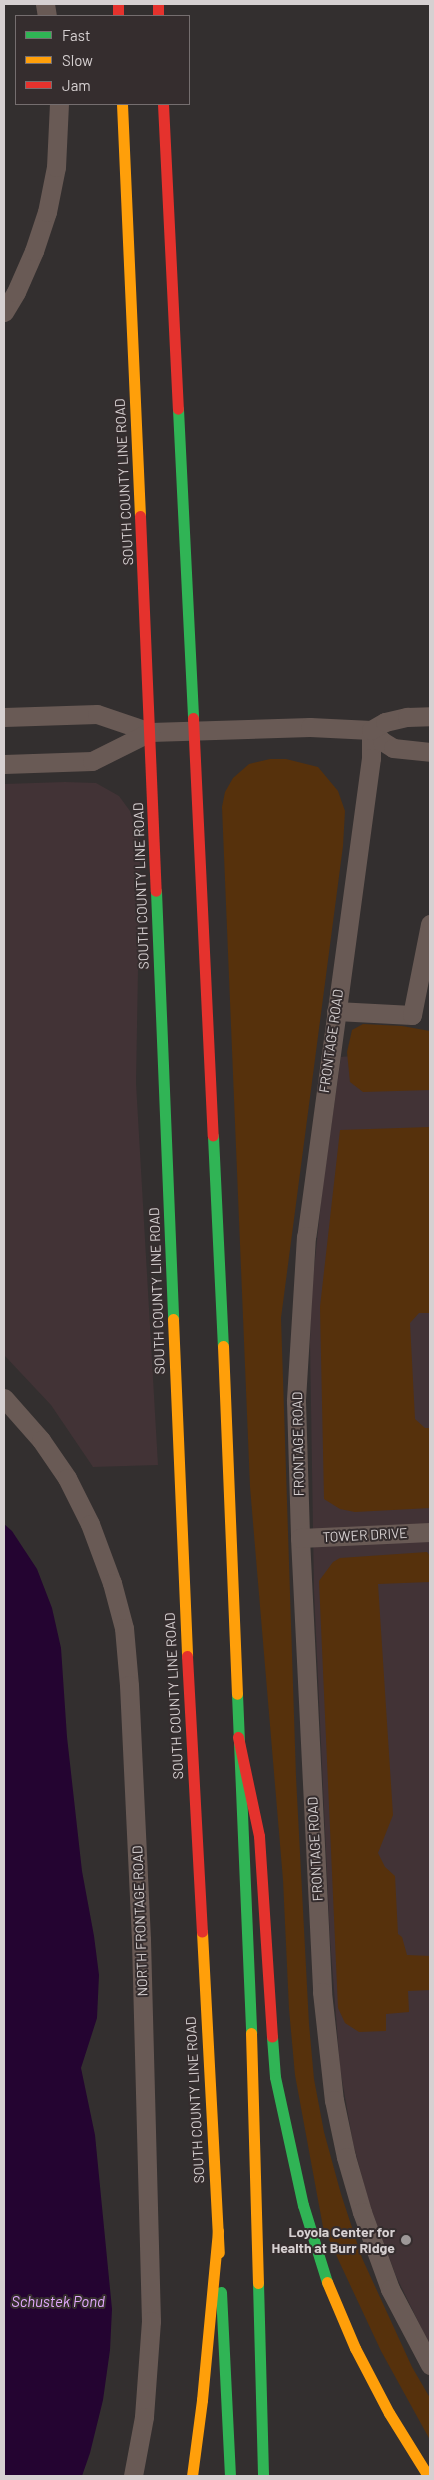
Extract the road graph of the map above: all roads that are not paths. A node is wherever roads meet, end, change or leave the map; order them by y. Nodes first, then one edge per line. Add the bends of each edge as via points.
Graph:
1 (59, 105) edge
2 (122, 105) edge
3 (162, 105) edge
4 (4, 312) edge
5 (430, 716) edge
6 (4, 717) edge
7 (192, 729) junction
8 (371, 730) junction
9 (150, 732) junction
10 (430, 752) edge
11 (4, 764) edge
12 (430, 924) edge
13 (336, 1011) junction
14 (4, 1398) edge
15 (430, 1532) edge
16 (300, 1538) junction
17 (238, 1737) junction
18 (218, 2231) junction
19 (430, 2365) edge
20 (133, 2476) edge
21 (192, 2476) edge
22 (230, 2476) edge
23 (262, 2476) edge
24 (428, 2476) edge

1 - 4 street via 56,167 47,212 34,251
2 - 9 main road, SOUTH COUNTY LINE ROAD
3 - 7 main road
5 - 8 street via 385,722
6 - 9 street via 96,714
7 - 8 street via 310,727
7 - 9 street
7 - 17 main road via 228,1455
8 - 10 street via 393,748
8 - 13 street, FRONTAGE ROAD via 371,758
9 - 11 street via 92,761
9 - 18 main road, SOUTH COUNTY LINE ROAD via 182,1564
12 - 13 street via 412,1015
13 - 16 street, FRONTAGE ROAD via 304,1255 296,1401
14 - 20 street, NORTH FRONTAGE ROAD via 41,1440 67,1478 90,1524 112,1583 124,1628 130,1685 141,1940 151,2322 144,2417
15 - 16 street, TOWER DRIVE
16 - 19 street, FRONTAGE ROAD via 322,1992 334,2100 362,2212 390,2289
17 - 23 main road via 252,2063
17 - 24 main road via 259,1836 276,2077 303,2205 326,2282 355,2348 389,2413
18 - 21 main road
18 - 22 main road, SOUTH COUNTY LINE ROAD

